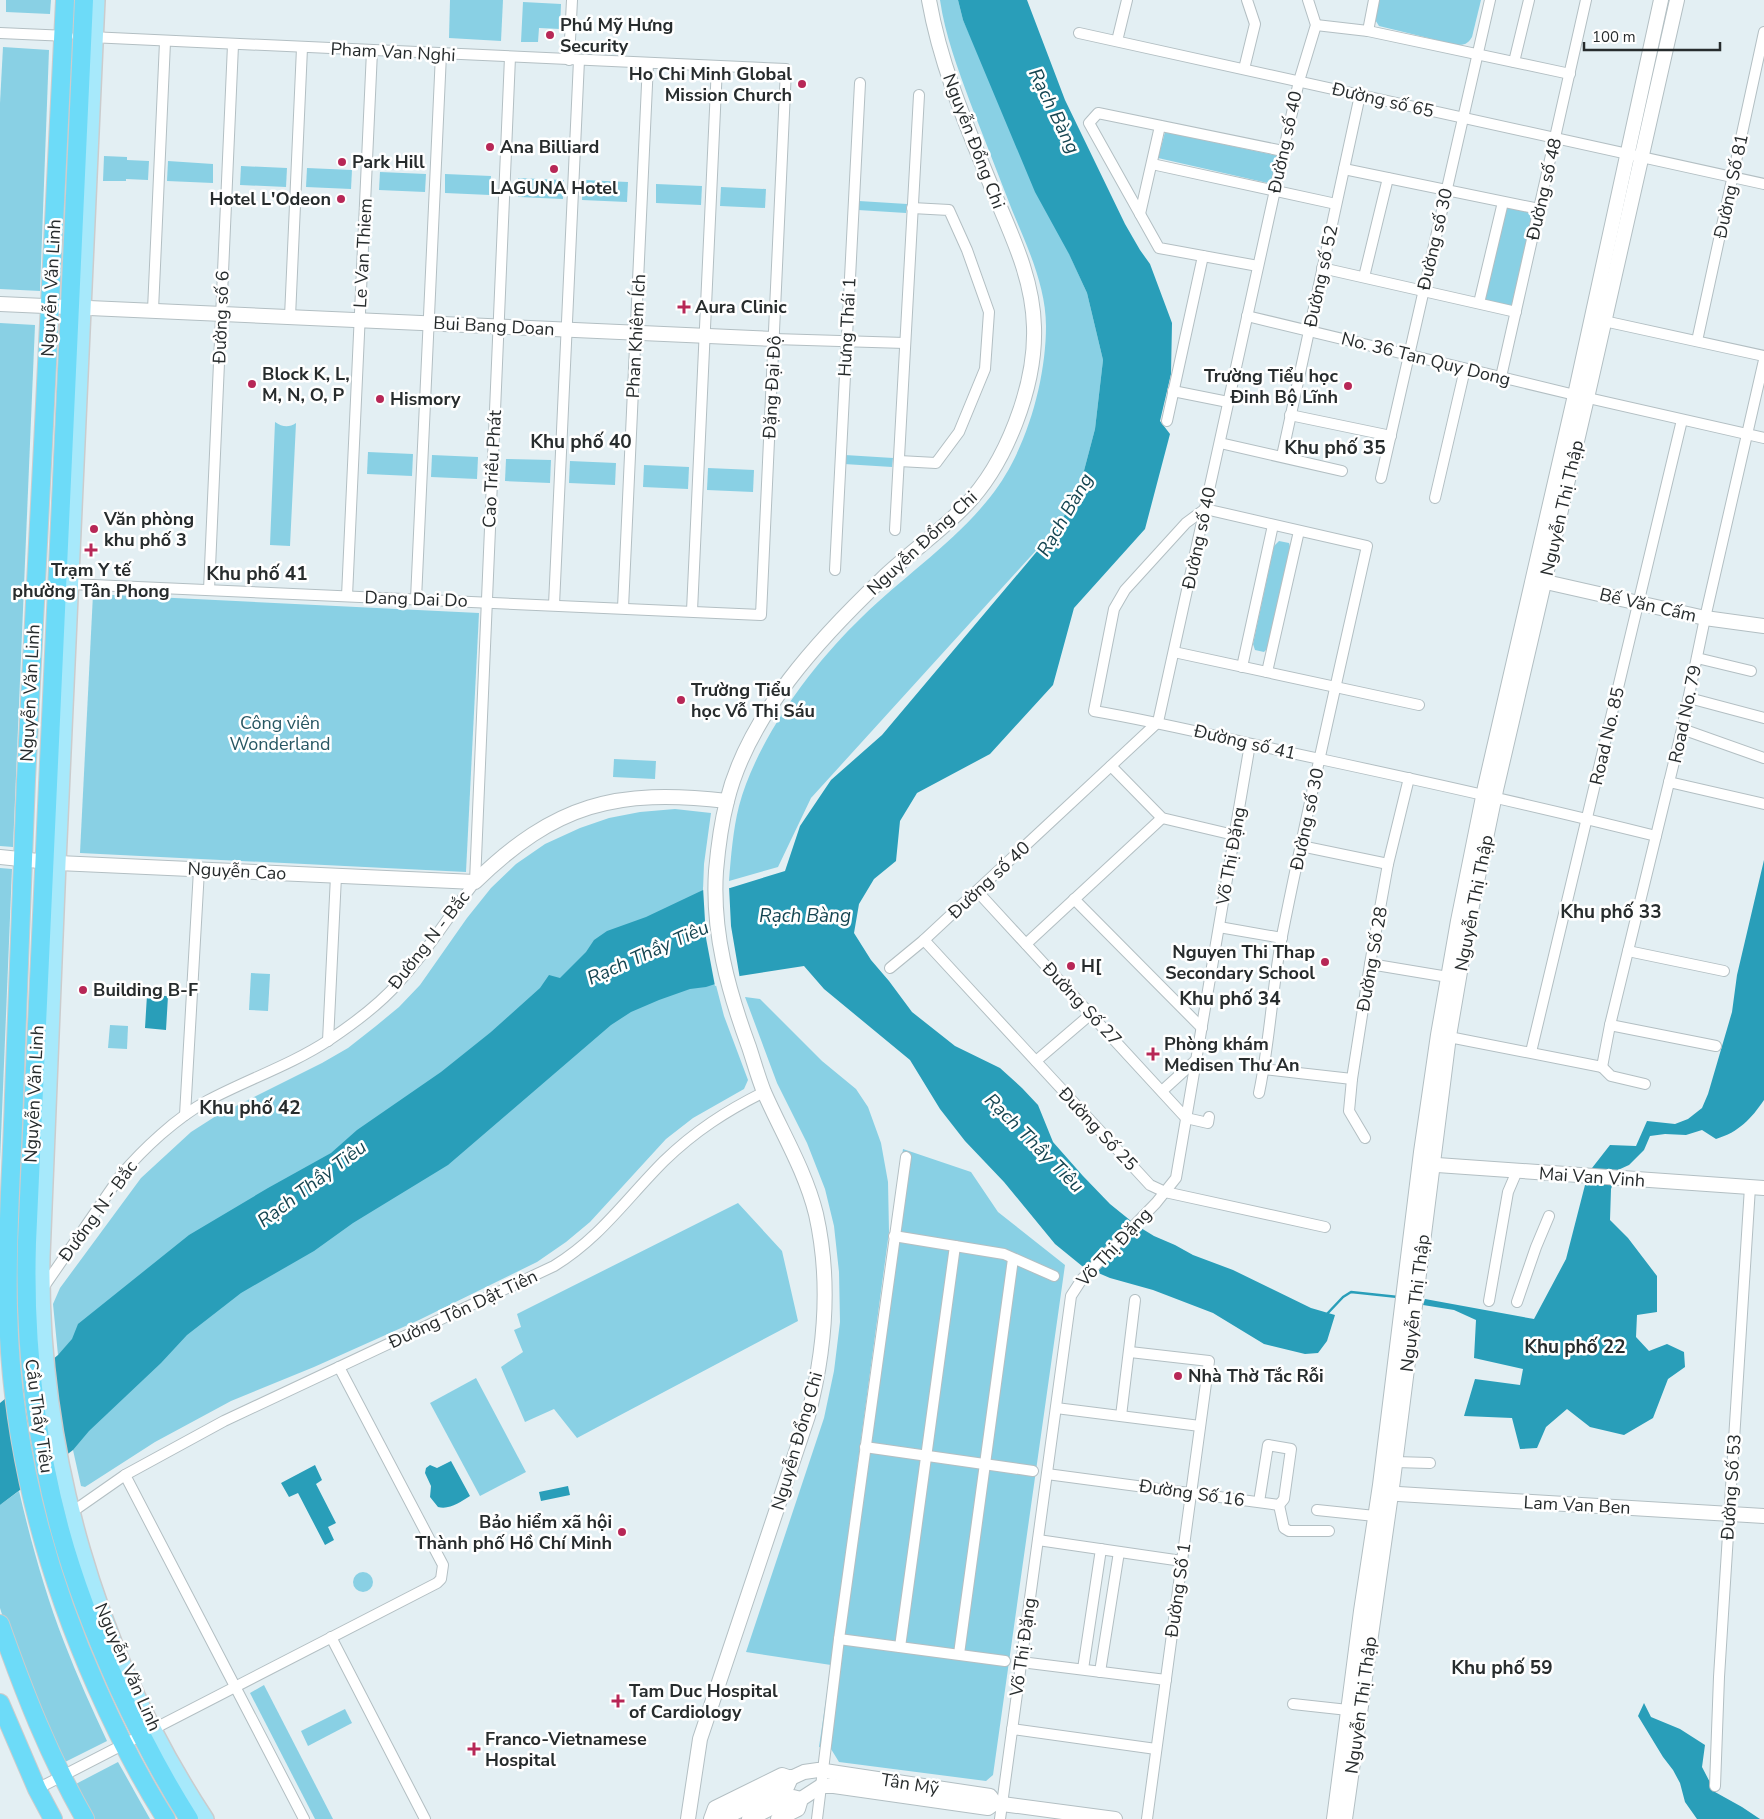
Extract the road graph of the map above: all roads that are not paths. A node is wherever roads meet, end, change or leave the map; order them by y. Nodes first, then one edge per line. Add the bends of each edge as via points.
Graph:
1 (65, 0) edge
2 (84, 0) edge
3 (97, 0) edge
4 (572, 0) edge
5 (929, 0) edge
6 (1126, 0) edge
7 (1247, 0) edge
8 (1308, 0) edge
9 (1374, 0) edge
10 (1490, 0) edge
11 (1529, 0) edge
12 (1586, 0) edge
13 (1661, 0) edge
14 (1677, 0) edge
15 (1316, 25) junction
16 (1368, 31) junction
17 (1764, 32) edge
18 (0, 33) edge
19 (1079, 33) dead end
20 (63, 36) junction
21 (89, 37) junction
22 (1117, 41) junction
23 (165, 42) junction
24 (233, 45) junction
25 (302, 48) junction
26 (372, 51) junction
27 (441, 54) junction
28 (1478, 54) junction
29 (510, 57) junction
30 (574, 60) junction
31 (1514, 62) junction
32 (648, 63) junction
33 (717, 66) junction
34 (786, 69) joint
35 (1244, 69) junction
36 (1570, 74) junction
37 (1299, 81) junction
38 (860, 84) dead end
39 (918, 95) dead end
40 (1360, 95) junction
41 (1464, 118) junction
42 (1160, 126) junction
43 (1555, 138) junction
44 (1283, 151) junction
45 (1635, 156) junction
46 (1152, 164) junction
47 (1344, 169) junction
48 (1733, 177) junction
49 (1388, 178) junction
50 (1764, 184) edge
51 (1447, 190) junction
52 (1275, 191) junction
53 (1503, 202) junction
54 (1336, 204) junction
55 (912, 208) junction
56 (1539, 209) junction
57 (1140, 214) junction
58 (1203, 256) junction
59 (1258, 266) junction
60 (1322, 268) junction
61 (1364, 277) junction
62 (1423, 291) junction
63 (0, 304) edge
64 (1480, 304) junction
65 (50, 306) junction
66 (76, 308) junction
67 (153, 310) junction
68 (1516, 312) junction
69 (221, 314) junction
70 (1247, 316) junction
71 (290, 317) junction
72 (360, 320) junction
73 (1604, 321) junction
74 (429, 323) junction
75 (498, 326) junction
76 (567, 330) junction
77 (1309, 330) junction
78 (636, 333) junction
79 (705, 336) junction
80 (774, 339) junction
81 (1698, 341) junction
82 (845, 342) junction
83 (905, 343) junction
84 (1408, 355) junction
85 (1764, 356) edge
86 (1764, 360) edge
87 (1465, 368) junction
88 (1501, 377) junction
89 (1173, 391) junction
90 (1581, 397) junction
91 (1228, 402) junction
92 (1290, 415) junction
93 (1682, 420) junction
94 (1167, 421) dead end
95 (1747, 434) junction
96 (1391, 436) junction
97 (1764, 438) edge
98 (1220, 443) junction
99 (1282, 456) junction
100 (899, 461) junction
101 (1342, 471) dead end
102 (1381, 478) dead end
103 (1435, 498) dead end
104 (1205, 510) junction
105 (1273, 525) junction
106 (895, 530) dead end
107 (1299, 531) junction
108 (835, 570) dead end
109 (1539, 580) junction
110 (64, 584) junction
111 (209, 590) junction
112 (347, 596) junction
113 (416, 599) junction
114 (486, 602) junction
115 (1639, 602) junction
116 (554, 605) junction
117 (623, 608) junction
118 (692, 612) junction
119 (1705, 618) junction
120 (1764, 626) edge
121 (1174, 652) junction
122 (1697, 658) junction
123 (1242, 667) junction
124 (1751, 671) dead end
125 (1267, 672) junction
126 (1336, 687) junction
127 (1689, 698) junction
128 (1419, 705) dead end
129 (1764, 718) edge
130 (1158, 722) junction
131 (1682, 729) junction
132 (1250, 744) junction
133 (1764, 758) edge
134 (1320, 759) junction
135 (1111, 766) junction
136 (1410, 778) junction
137 (1669, 782) junction
138 (1489, 798) junction
139 (727, 801) junction
140 (1764, 804) edge
141 (1162, 818) junction
142 (1587, 819) junction
143 (1234, 835) junction
144 (1656, 836) junction
145 (1301, 846) junction
146 (0, 856) edge
147 (23, 859) junction
148 (51, 862) junction
149 (1388, 864) junction
150 (198, 870) junction
151 (336, 876) junction
152 (475, 882) junction
153 (977, 891) junction
154 (1074, 899) junction
155 (1219, 927) junction
156 (1282, 938) junction
157 (924, 940) junction
158 (1026, 944) junction
159 (1628, 950) junction
160 (1370, 964) junction
161 (890, 968) dead end
162 (1724, 971) dead end
163 (1448, 978) junction
164 (1091, 1014) junction
165 (1610, 1025) junction
166 (1202, 1028) junction
167 (1443, 1036) junction
168 (328, 1041) junction
169 (1716, 1046) dead end
170 (1531, 1052) junction
171 (1196, 1060) junction
172 (1036, 1061) junction
173 (1602, 1067) junction
174 (1264, 1069) junction
175 (1352, 1079) junction
176 (1645, 1084) dead end
177 (764, 1092) junction
178 (1162, 1092) junction
179 (1259, 1093) dead end
180 (185, 1115) junction
181 (1209, 1117) dead end
182 (1186, 1118) junction
183 (1365, 1138) dead end
184 (906, 1157) dead end
185 (1426, 1165) junction
186 (1517, 1171) junction
187 (1757, 1188) edge
188 (1165, 1192) junction
189 (1549, 1216) dead end
190 (1325, 1227) dead end
191 (894, 1236) junction
192 (955, 1246) junction
193 (1013, 1259) junction
194 (1054, 1276) dead end
195 (42, 1288) junction
196 (1135, 1300) dead end
197 (1489, 1302) dead end
198 (1517, 1302) dead end
199 (1407, 1311) junction
200 (36, 1318) junction
201 (8, 1326) joint
202 (1130, 1352) junction
203 (339, 1367) junction
204 (1056, 1408) junction
205 (1121, 1416) junction
206 (1200, 1426) junction
207 (865, 1448) junction
208 (926, 1456) junction
209 (1395, 1462) junction
210 (1430, 1463) dead end
211 (984, 1464) junction
212 (1033, 1471) dead end
213 (1047, 1474) junction
214 (125, 1475) junction
215 (1191, 1494) junction
216 (1385, 1494) junction
217 (1259, 1502) junction
218 (1279, 1505) junction
219 (66, 1510) junction
220 (1317, 1510) dead end
221 (1730, 1514) junction
222 (1375, 1516) junction
223 (1764, 1516) edge
224 (37, 1520) joint
225 (1329, 1531) dead end
226 (1038, 1540) junction
227 (1101, 1549) junction
228 (1119, 1552) junction
229 (1182, 1561) junction
230 (0, 1624) edge
231 (331, 1637) junction
232 (839, 1639) junction
233 (900, 1647) junction
234 (959, 1654) junction
235 (1005, 1661) dead end
236 (1021, 1662) junction
237 (1083, 1669) junction
238 (1100, 1672) junction
239 (1166, 1680) junction
240 (237, 1688) junction
241 (0, 1703) edge
242 (1293, 1704) dead end
243 (1348, 1710) junction
244 (1012, 1728) junction
245 (148, 1733) junction
246 (123, 1745) junction
247 (1156, 1750) junction
248 (822, 1771) junction
249 (61, 1777) junction
250 (791, 1778) junction
251 (821, 1786) junction
252 (1715, 1786) dead end
253 (37, 1789) junction
254 (904, 1790) junction
255 (800, 1799) junction
256 (999, 1803) junction
257 (1340, 1814) edge
258 (53, 1819) edge
259 (85, 1819) edge
260 (166, 1819) edge
261 (189, 1819) edge
262 (206, 1819) edge
263 (304, 1819) edge
264 (426, 1819) edge
265 (688, 1819) edge
266 (711, 1819) edge
267 (722, 1819) edge
268 (749, 1819) edge
269 (778, 1819) edge
270 (817, 1819) edge
271 (1000, 1819) edge
272 (1114, 1819) edge
273 (1147, 1819) edge

1 - 20 highway, Nguyễn Văn Linh
2 - 21 highway, Nguyễn Văn Linh
3 - 21 main road, Nguyễn Văn Linh
4 - 30 street
5 - 139 street, Nguyễn Đổng Chi via 954,96 1021,257 1033,298 1035,331 1028,380 1009,440 984,484 966,506 885,576 811,653 759,725 744,754
6 - 22 street
7 - 35 street via 1255,24
8 - 15 street
9 - 16 street
10 - 28 street, Đường số 30
11 - 31 street
12 - 36 street, Đường số 48
13 - 45 street, Nguyễn Thị Thập
14 - 45 street, Nguyễn Thị Thập
15 - 16 street
15 - 37 street, Đường số 40
16 - 28 street
17 - 48 street, Đường Số 81
18 - 20 street, Pham Van Nghi
19 - 22 street, Đường số 65
20 - 21 street, Pham Van Nghi
20 - 65 highway, Nguyễn Văn Linh
21 - 23 street, Pham Van Nghi
21 - 66 highway, Nguyễn Văn Linh
22 - 35 street, Đường số 65
23 - 24 street, Pham Van Nghi
23 - 67 street
24 - 25 street, Pham Van Nghi
24 - 69 street, Đường số 6
25 - 26 street, Pham Van Nghi
25 - 71 street
26 - 27 street, Pham Van Nghi
26 - 72 street, Le Van Thiem
27 - 29 street, Pham Van Nghi
27 - 74 street
28 - 31 street
28 - 41 street, Đường số 30
29 - 30 street, Pham Van Nghi
29 - 75 street, Cao Triều Phát
30 - 32 street, Pham Van Nghi
30 - 76 street
31 - 36 street
32 - 33 street, Pham Van Nghi
32 - 78 street, Phan Khiêm Ích
33 - 34 street, Pham Van Nghi
33 - 79 street
34 - 80 street, Đặng Đại Độ
35 - 37 street, Đường số 65
36 - 43 street, Đường số 48
37 - 40 street, Đường số 65
37 - 44 street, Đường số 40
38 - 82 street, Hưng Thái 1
39 - 55 street
40 - 41 street, Đường số 65
40 - 47 street, Đường số 52
41 - 43 street, Đường số 65
41 - 51 street, Đường số 30
42 - 44 street
42 - 46 street
42 - 57 street via 1098,113 1089,123
43 - 45 street, Đường số 65
43 - 56 street, Đường số 48
44 - 52 street, Đường số 40
45 - 48 street, Đường số 65
45 - 73 street, Nguyễn Thị Thập
45 - 90 street, Nguyễn Thị Thập
46 - 52 street
46 - 57 street
47 - 49 street
47 - 54 street, Đường số 52
48 - 50 street, Đường số 65
48 - 81 street, Đường Số 81
49 - 51 street
49 - 61 street
51 - 53 street
51 - 62 street, Đường số 30
52 - 54 street
52 - 59 street, Đường số 40
53 - 56 street
53 - 64 street
54 - 60 street, Đường số 52
55 - 83 street
55 - 100 street via 949,210 989,312 985,369 959,432 936,463
56 - 68 street, Đường số 48
57 - 58 street via 1159,248
58 - 59 street
58 - 89 street
59 - 70 street, Đường số 40
60 - 61 street
60 - 77 street, Đường số 52
61 - 62 street
62 - 64 street
62 - 84 street, Đường số 30
63 - 65 street, Bui Bang Doan
64 - 68 street
65 - 66 street, Bui Bang Doan
65 - 147 highway, Nguyễn Văn Linh
66 - 67 street, Bui Bang Doan
66 - 110 highway, Nguyễn Văn Linh
67 - 69 street, Bui Bang Doan
68 - 88 street, Đường số 48
69 - 71 street, Bui Bang Doan
69 - 111 street, Đường số 6
70 - 77 street, No. 36 Tan Quy Dong
70 - 91 street, Đường số 40
71 - 72 street, Bui Bang Doan
72 - 74 street, Bui Bang Doan
72 - 112 street, Le Van Thiem
73 - 81 street
73 - 90 street, Nguyễn Thị Thập
74 - 75 street, Bui Bang Doan
74 - 113 street
75 - 76 street, Bui Bang Doan
75 - 114 street, Cao Triều Phát
76 - 78 street, Bui Bang Doan
76 - 116 street
77 - 84 street, No. 36 Tan Quy Dong
77 - 92 street, Đường số 52
78 - 79 street, Bui Bang Doan
78 - 117 street, Phan Khiêm Ích
79 - 80 street, Bui Bang Doan
79 - 118 street
80 - 82 street, Bui Bang Doan
80 - 118 street, Đặng Đại Độ via 761,615
81 - 85 street
82 - 83 street, Bui Bang Doan
82 - 108 street, Hưng Thái 1
83 - 100 street
84 - 87 street, No. 36 Tan Quy Dong
84 - 96 street, Đường số 30
86 - 95 street, Road No. 79
87 - 88 street, No. 36 Tan Quy Dong
87 - 103 street
88 - 90 street, No. 36 Tan Quy Dong
89 - 91 street
89 - 94 street
90 - 93 street, No. 36 Tan Quy Dong
90 - 109 street, Nguyễn Thị Thập
91 - 98 street, Đường số 40
92 - 96 street
92 - 99 street, Đường số 52
93 - 95 street, No. 36 Tan Quy Dong
93 - 115 street, Road No. 85
95 - 97 street, No. 36 Tan Quy Dong
95 - 119 street, Road No. 79
96 - 102 street, Đường số 30
98 - 99 street
98 - 104 street, Đường số 40
99 - 101 street
100 - 106 street
104 - 105 street
104 - 121 street, Đường số 40
104 - 130 street, Đường số 41 via 1186,523 1125,590 1114,608 1094,711
105 - 107 street
105 - 123 street
107 - 125 street
107 - 126 street, Đường số 30 via 1367,546
109 - 115 street, Bế Văn Cấm
109 - 138 street, Nguyễn Thị Thập
110 - 111 street, Dang Dai Do
110 - 148 highway, Nguyễn Văn Linh
111 - 112 street, Dang Dai Do
112 - 113 street, Dang Dai Do
113 - 114 street, Dang Dai Do
114 - 116 street, Dang Dai Do
114 - 152 street, Cao Triều Phát
115 - 119 street, Bế Văn Cấm
115 - 142 street, Road No. 85
116 - 117 street, Dang Dai Do
117 - 118 street, Dang Dai Do
119 - 120 street, Bế Văn Cấm
119 - 122 street, Road No. 79
121 - 123 street
121 - 130 street, Đường số 40
122 - 124 street
122 - 127 street, Road No. 79
123 - 125 street
125 - 126 street
126 - 128 street
126 - 134 street, Đường số 30
127 - 129 street
127 - 131 street, Road No. 79
130 - 132 street, Đường số 41
130 - 135 street, Đường số 40
131 - 133 street
131 - 137 street, Road No. 79
132 - 134 street, Đường số 41
132 - 143 street, Võ Thị Đặng
134 - 136 street, Đường số 41
134 - 145 street, Đường số 30
135 - 141 street
135 - 153 street, Đường số 40
136 - 138 street, Đường số 41
136 - 149 street, Đường Số 28
137 - 140 street
137 - 144 street, Road No. 79
138 - 142 street
138 - 163 street, Nguyễn Thị Thập
138 - 167 street, Nguyễn Thị Thập via 1468,925
139 - 152 street, Đường N - Bắc via 692,797 636,798 582,809 537,830
139 - 177 street, Nguyễn Đổng Chi via 716,882 718,930 728,984
141 - 143 street
141 - 154 street
142 - 144 street
142 - 170 street, Road No. 85
143 - 155 street, Võ Thị Đặng
144 - 159 street, Road No. 79
145 - 149 street
145 - 156 street, Đường số 30
146 - 147 street, Nguyễn Cao
147 - 148 street, Nguyễn Cao
147 - 201 highway, Nguyễn Văn Linh
148 - 150 street, Nguyễn Cao
148 - 195 main road, Nguyễn Văn Linh
148 - 200 highway, Nguyễn Văn Linh via 27,1242 26,1277
149 - 160 street, Đường Số 28
150 - 151 street, Nguyễn Cao
150 - 180 street
151 - 152 street, Nguyễn Cao
151 - 168 street
152 - 168 street, Đường N - Bắc via 398,984
153 - 157 street, Đường số 40
153 - 158 street, Đường Số 27
154 - 158 street
154 - 166 street
155 - 156 street
155 - 166 street, Võ Thị Đặng
156 - 174 street, Đường số 30
157 - 161 street, Đường số 40
157 - 172 street, Đường Số 25
158 - 164 street, Đường Số 27
159 - 162 street
159 - 165 street, Road No. 79
160 - 163 street
160 - 175 street, Đường Số 28
163 - 167 street, Nguyễn Thị Thập
164 - 172 street
164 - 178 street, Đường Số 27
165 - 169 street
165 - 173 street, Road No. 79
166 - 171 street, Võ Thị Đặng
167 - 170 street
167 - 185 street, Nguyễn Thị Thập
168 - 180 street, Đường N - Bắc
170 - 173 street
171 - 178 street
171 - 182 street, Võ Thị Đặng
172 - 188 street, Đường Số 25 via 1150,1185
173 - 176 street via 1611,1076
174 - 175 street
174 - 179 street, Đường số 30
175 - 183 street, Đường Số 28 via 1350,1110
177 - 203 street, Đường Tôn Dật Tiên via 702,1128 665,1161 575,1254
177 - 265 street, Nguyễn Đổng Chi via 794,1151 820,1234 824,1299 820,1366 808,1416 700,1739
178 - 182 street, Đường Số 27
180 - 195 street, Đường N - Bắc via 120,1175
181 - 182 street via 1208,1123
182 - 188 street, Võ Thị Đặng via 1176,1178
184 - 191 street
185 - 186 street, Mai Van Vinh
185 - 199 street, Nguyễn Thị Thập
186 - 187 street, Mai Van Vinh
186 - 197 street via 1508,1192
187 - 221 street, Đường Số 53
188 - 190 street, Đường Số 25
188 - 204 street, Võ Thị Đặng via 1082,1279 1071,1296
189 - 198 street
191 - 192 street
191 - 207 street
192 - 193 street via 1004,1254
192 - 208 street
193 - 194 street
193 - 211 street
195 - 200 main road, Nguyễn Văn Linh
196 - 202 street
199 - 209 street, Nguyễn Thị Thập
199 - 216 street, Nguyễn Thị Thập
200 - 219 highway, Cầu Thầy Tiêu via 31,1368 45,1462
201 - 224 highway, Cầu Thầy Tiêu via 20,1436
202 - 205 street
202 - 206 street, Đường Số 1 via 1209,1361
203 - 214 street, Đường Tôn Dật Tiên via 224,1420
203 - 231 street via 443,1565 443,1571 437,1584
204 - 205 street
204 - 213 street, Võ Thị Đặng
205 - 206 street
206 - 215 street, Đường Số 1
207 - 208 street
207 - 232 street
208 - 211 street
208 - 233 street
209 - 210 street
209 - 216 street, Nguyễn Thị Thập
211 - 212 street
211 - 234 street
213 - 215 street, Đường Số 16
213 - 226 street, Võ Thị Đặng
214 - 219 street, Đường Tôn Dật Tiên
214 - 240 street
215 - 217 street, Đường Số 16
215 - 229 street, Đường Số 1
216 - 221 street, Lam Van Ben
216 - 222 street, Nguyễn Thị Thập
216 - 257 street, Nguyễn Thị Thập
217 - 218 street, Đường Số 16
217 - 218 street via 1268,1445 1291,1450 1284,1500
218 - 225 street via 1284,1528 1289,1532
219 - 245 highway, Nguyễn Văn Linh via 66,1550 92,1625
220 - 222 street
221 - 223 street, Lam Van Ben
221 - 252 street, Đường Số 53
222 - 243 street, Nguyễn Thị Thập
224 - 246 highway, Nguyễn Văn Linh via 74,1634
226 - 227 street
226 - 236 street, Võ Thị Đặng
227 - 228 street
227 - 237 street
228 - 229 street
228 - 238 street
229 - 239 street, Đường Số 1
230 - 249 highway
231 - 240 street
231 - 264 street
232 - 233 street
232 - 248 street
233 - 234 street
234 - 235 street
236 - 237 street
236 - 244 street, Võ Thị Đặng
237 - 238 street
238 - 239 street
239 - 247 street, Đường Số 1
240 - 245 street
240 - 263 street
241 - 253 highway
242 - 243 street
243 - 257 street, Nguyễn Thị Thập
244 - 247 street
244 - 256 street, Võ Thị Đặng
245 - 246 street
245 - 261 highway, Nguyễn Văn Linh via 168,1788
245 - 262 main road, Nguyễn Văn Linh
246 - 249 street
246 - 260 highway, Nguyễn Văn Linh
247 - 273 street, Đường Số 1
248 - 250 street, Tân Mỹ via 804,1772
248 - 251 street
248 - 254 street, Tân Mỹ
249 - 253 street
249 - 259 highway
250 - 266 street, Tân Mỹ via 782,1775 715,1808
250 - 267 street via 787,1787
251 - 254 street, Tân Mỹ
251 - 255 street
251 - 270 street
253 - 258 highway
254 - 256 street, Tân Mỹ via 988,1808
255 - 268 street via 792,1797
255 - 269 street via 798,1809
256 - 271 street, Võ Thị Đặng
256 - 272 street, Tân Mỹ

